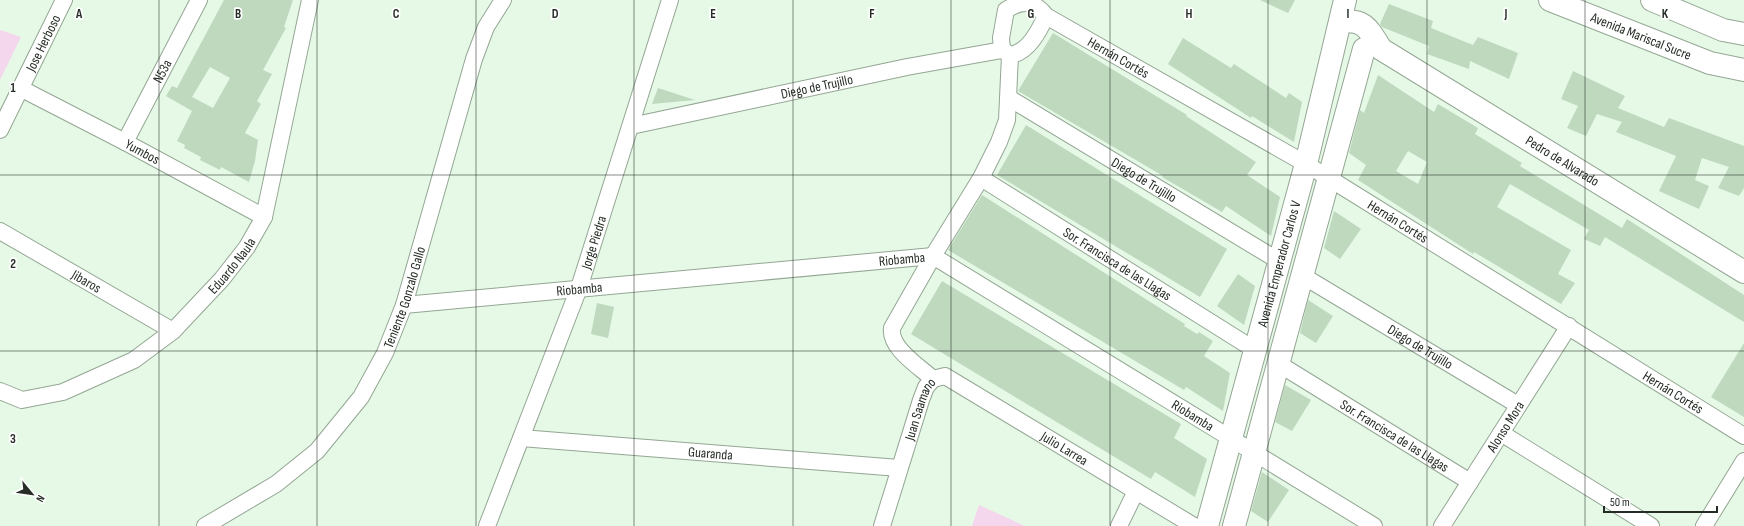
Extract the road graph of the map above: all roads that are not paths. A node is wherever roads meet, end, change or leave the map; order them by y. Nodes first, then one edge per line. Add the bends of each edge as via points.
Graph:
1 (64, 0) edge
2 (199, 0) edge
3 (310, 0) edge
4 (503, 0) edge
5 (670, 0) edge
6 (1345, 0) edge
7 (1550, 0) edge
8 (1652, 0) edge
9 (1046, 16) junction
10 (1339, 28) junction
11 (1723, 30) junction
12 (1744, 34) edge
13 (1744, 45) edge
14 (1373, 49) junction
15 (1006, 53) junction
16 (1710, 63) junction
17 (1744, 70) edge
18 (1744, 87) edge
19 (20, 88) junction
20 (1009, 98) junction
21 (631, 126) junction
22 (0, 130) edge
23 (125, 142) junction
24 (1306, 164) junction
25 (981, 178) junction
26 (1329, 179) junction
27 (264, 217) junction
28 (0, 231) edge
29 (933, 256) junction
30 (1279, 261) junction
31 (1744, 272) edge
32 (1303, 276) junction
33 (579, 288) junction
34 (404, 305) junction
35 (1569, 326) junction
36 (173, 331) junction
37 (1255, 350) junction
38 (1278, 364) junction
39 (933, 379) junction
40 (0, 391) edge
41 (1518, 405) junction
42 (1501, 433) junction
43 (1744, 436) edge
44 (521, 438) junction
45 (1231, 439) junction
46 (1254, 453) junction
47 (1744, 461) edge
48 (899, 468) junction
49 (1470, 482) junction
50 (1136, 491) junction
51 (214, 525) edge
52 (1706, 525) edge
53 (487, 526) edge
54 (882, 526) edge
55 (1119, 526) edge
56 (1194, 526) edge
57 (1207, 526) edge
58 (1234, 526) edge
59 (1374, 526) edge
60 (1442, 526) edge
61 (1651, 526) edge

1 - 19 street, Jose Herboso
2 - 23 street, N53a
3 - 27 street, Eduardo Naula
4 - 34 street, Teniente Gonzalo Gallo via 486,27 474,59
5 - 21 street, Jorge Piedra
6 - 10 main road, Avenida Emperador Carlos V
7 - 16 main road, Avenida Mariscal Sucre
8 - 11 main road
9 - 15 street via 1038,32 1023,50 1017,55
9 - 15 street via 1039,6 1029,1 1015,2 1006,10 1001,38
9 - 24 street, Hernán Cortés
10 - 14 main road, Pedro de Alvarado via 1352,20 1363,24 1371,32
10 - 24 main road, Avenida Emperador Carlos V
11 - 12 main road
11 - 13 main road
14 - 26 main road, Avenida Emperador Carlos V
14 - 31 main road, Pedro de Alvarado
15 - 20 street, Juan Saamano
15 - 21 street, Diego de Trujillo via 907,67
16 - 17 main road, Avenida Mariscal Sucre
16 - 18 main road, Avenida Mariscal Sucre
19 - 22 street, Jose Herboso
19 - 23 street, Yumbos
20 - 25 street, Juan Saamano via 1007,120 1000,142
20 - 30 street, Diego de Trujillo
21 - 33 street, Jorge Piedra
23 - 27 street, Yumbos
24 - 26 street, Hernán Cortés
24 - 30 main road, Avenida Emperador Carlos V
25 - 29 street, Juan Saamano
25 - 37 street, Sor. Francisca de las Llagas
26 - 32 main road, Avenida Emperador Carlos V
26 - 35 street, Hernán Cortés
27 - 36 street, Eduardo Naula via 247,247 222,279
28 - 36 street, Jibaros
29 - 33 street, Riobamba
29 - 39 street, Juan Saamano via 894,323 891,334 896,346
29 - 45 street, Riobamba
30 - 37 main road, Avenida Emperador Carlos V
32 - 38 main road, Avenida Emperador Carlos V
32 - 41 street, Diego de Trujillo
33 - 34 street, Riobamba
33 - 44 street, Jorge Piedra
34 - 51 street, Teniente Gonzalo Gallo via 385,354 361,397 318,451 276,484
35 - 41 street, Alonso Mora
35 - 43 street, Hernán Cortés
36 - 40 street, Eduardo Naula via 134,360 63,392 22,400
37 - 45 main road, Avenida Emperador Carlos V
38 - 46 main road, Avenida Emperador Carlos V
38 - 49 street, Sor. Francisca de las Llagas
39 - 48 street, Juan Saamano via 926,387 921,400
39 - 50 street, Julio Larrea via 945,376
41 - 42 street, Alonso Mora
42 - 49 street, Alonso Mora
42 - 61 street
44 - 48 street, Guaranda
44 - 53 street, Jorge Piedra
45 - 46 street, Riobamba
45 - 57 main road, Avenida Emperador Carlos V
46 - 58 main road, Avenida Emperador Carlos V
46 - 59 street, Riobamba
47 - 52 street
48 - 54 street, Juan Saamano
49 - 60 street, Alonso Mora
50 - 55 street
50 - 56 street, Julio Larrea

